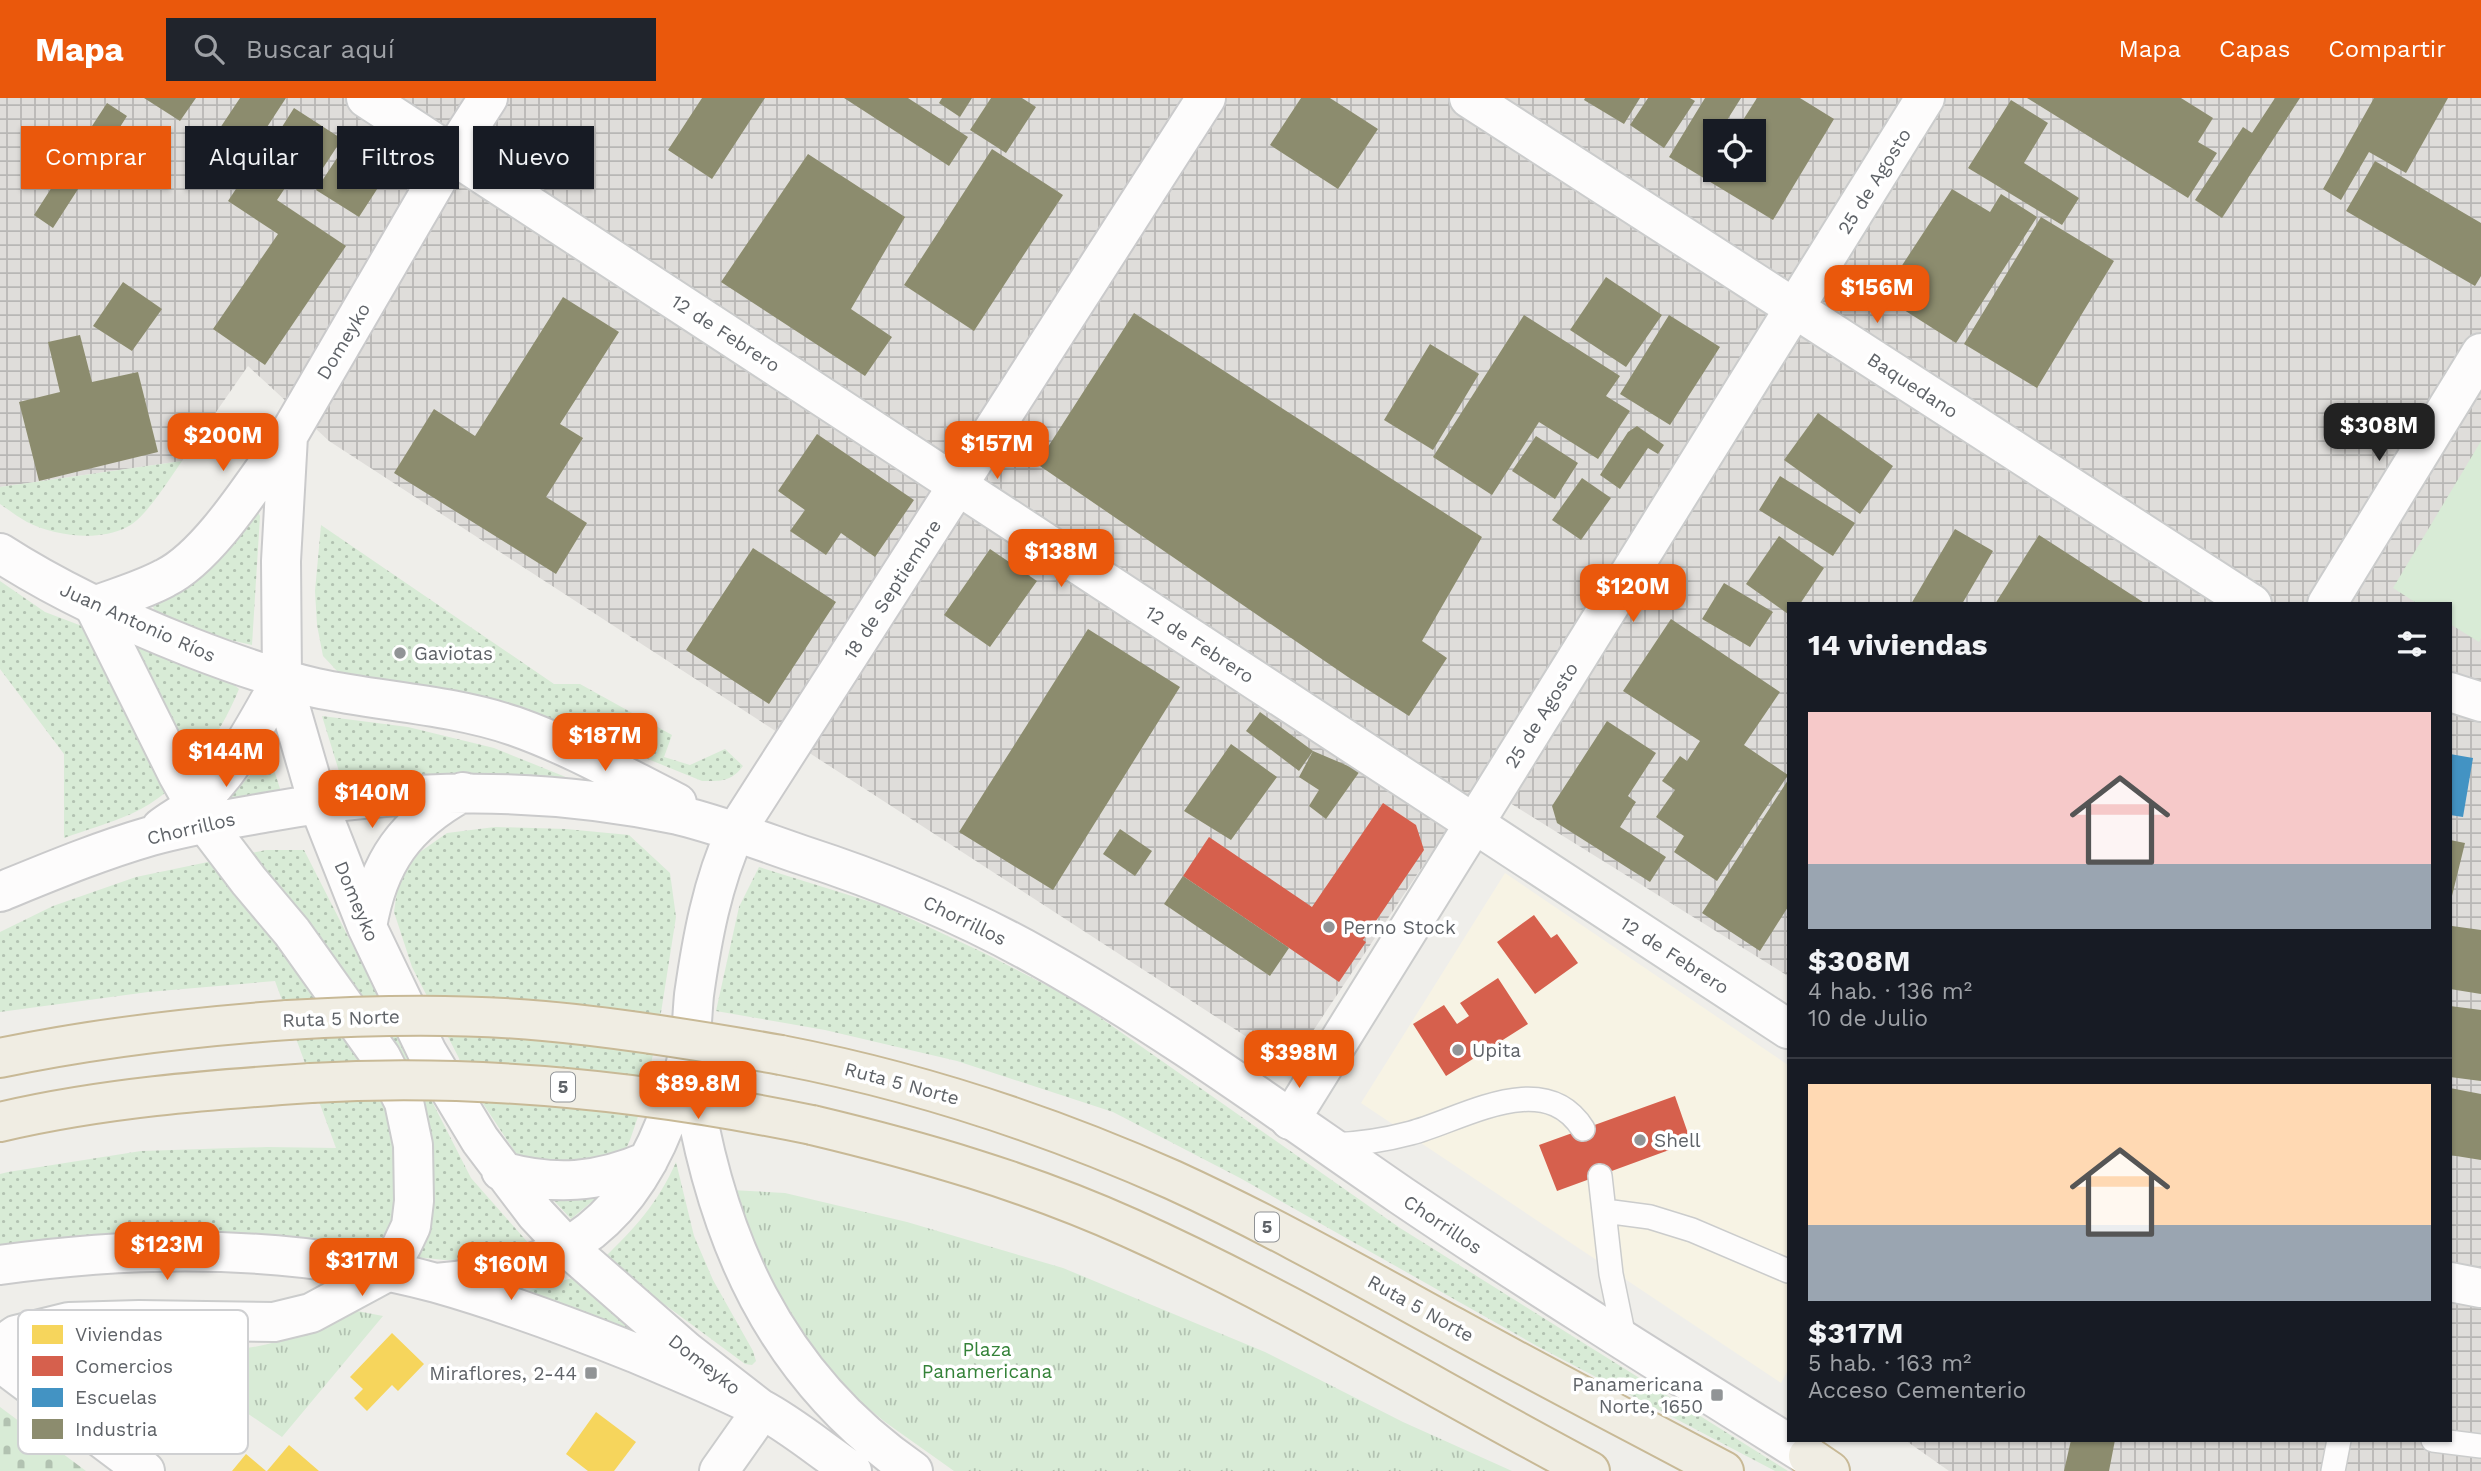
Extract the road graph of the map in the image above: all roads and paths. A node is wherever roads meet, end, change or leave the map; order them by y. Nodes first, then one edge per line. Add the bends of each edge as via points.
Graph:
1 (366, 98) edge
2 (488, 98) edge
3 (1206, 98) edge
4 (1469, 98) edge
5 (1925, 98) edge
6 (409, 126) edge
7 (459, 145) edge
8 (459, 159) edge
9 (433, 189) edge
10 (1795, 308) junction
11 (2481, 353) edge
12 (288, 436) junction
13 (958, 486) junction
14 (0, 553) edge
15 (2249, 602) edge
16 (2328, 602) edge
17 (94, 606) junction
18 (282, 679) junction
19 (2452, 693) edge
20 (2481, 702) edge
21 (463, 792) junction
22 (318, 803) junction
23 (200, 813) junction
24 (1474, 823) junction
25 (736, 831) junction
26 (0, 892) edge
27 (367, 928) junction
28 (1787, 1028) edge
29 (688, 1057) junction
30 (0, 1058) edge
31 (1290, 1119) junction
32 (2, 1122) edge
33 (1583, 1129) dead end
34 (1328, 1145) junction
35 (648, 1161) junction
36 (501, 1171) junction
37 (1600, 1176) dead end
38 (1605, 1211) junction
39 (567, 1247) junction
40 (0, 1265) edge
41 (1787, 1271) edge
42 (387, 1272) junction
43 (436, 1283) junction
44 (248, 1322) edge
45 (18, 1335) edge
46 (1625, 1342) junction
47 (0, 1346) edge
48 (0, 1362) edge
49 (18, 1376) edge
50 (762, 1410) junction
51 (1787, 1437) edge
52 (1795, 1442) edge
53 (2339, 1442) edge
54 (2449, 1442) edge
55 (2481, 1446) edge
56 (122, 1454) edge
57 (1819, 1456) edge
58 (145, 1471) edge
59 (719, 1471) edge
60 (852, 1471) edge
61 (912, 1471) edge
62 (1590, 1471) edge
63 (1724, 1471) edge
64 (2333, 1471) edge

1 - 6 main road, 12 de Febrero
2 - 7 main road, Domeyko
3 - 13 main road, 18 de Septiembre
4 - 10 main road, Baquedano
5 - 10 main road, 25 de Agosto
8 - 13 main road, 12 de Febrero
9 - 12 main road, Domeyko
10 - 15 main road, Baquedano
10 - 24 main road, 25 de Agosto
11 - 16 main road
12 - 17 main road via 188,563 166,578
12 - 18 main road, Domeyko via 281,561
13 - 24 main road, 12 de Febrero
13 - 25 main road, 18 de Septiembre
14 - 17 main road, Juan Antonio Ríos
17 - 18 main road, Juan Antonio Ríos
17 - 23 main road
18 - 22 main road, Domeyko
18 - 23 main road
18 - 25 main road, Juan Antonio Ríos via 435,706 513,726
19 - 20 main road
21 - 22 main road, Chorrillos
21 - 25 main road, Chorrillos via 557,796 629,806
21 - 27 main road via 424,818 397,847 376,888
22 - 23 main road, Chorrillos
22 - 27 main road, Domeyko
23 - 26 main road, Chorrillos
23 - 42 main road via 344,1004 381,1057 404,1102 413,1144 414,1201 411,1226
24 - 28 main road, 12 de Febrero
24 - 31 main road, 25 de Agosto
25 - 29 main road, 18 de Septiembre via 710,907
25 - 31 main road, Chorrillos via 957,914 1083,982
27 - 36 main road, Domeyko via 427,1052
29 - 35 main road
29 - 61 main road via 710,1176 735,1250 759,1300 788,1347 831,1401
30 - 63 highway, Ruta 5 Norte / 5, bridge via 185,1028 417,1015 543,1021 850,1068 966,1101 1174,1181 1331,1259
31 - 34 main road, Chorrillos
32 - 62 highway, 5, bridge via 192,1092 379,1079 594,1089 812,1125 982,1171 1130,1228 1276,1299
33 - 34 lane via 1555,1103 1515,1100 1385,1140
34 - 46 main road, Chorrillos
35 - 36 main road via 619,1174 574,1181 525,1178
35 - 39 main road via 618,1207
36 - 39 main road, Domeyko
37 - 38 lane
38 - 41 lane via 1650,1217 1692,1230
38 - 46 lane via 1611,1274
39 - 43 main road via 512,1271
39 - 50 main road, Domeyko
40 - 42 main road via 94,1255 190,1253 298,1258
42 - 43 main road
42 - 44 main road via 311,1313 274,1322
43 - 50 main road via 604,1341
45 - 47 main road
46 - 51 main road, Chorrillos
48 - 49 main road
50 - 59 main road
50 - 60 main road
52 - 57 main road, Chorrillos
53 - 64 lane
54 - 55 lane
56 - 58 main road

